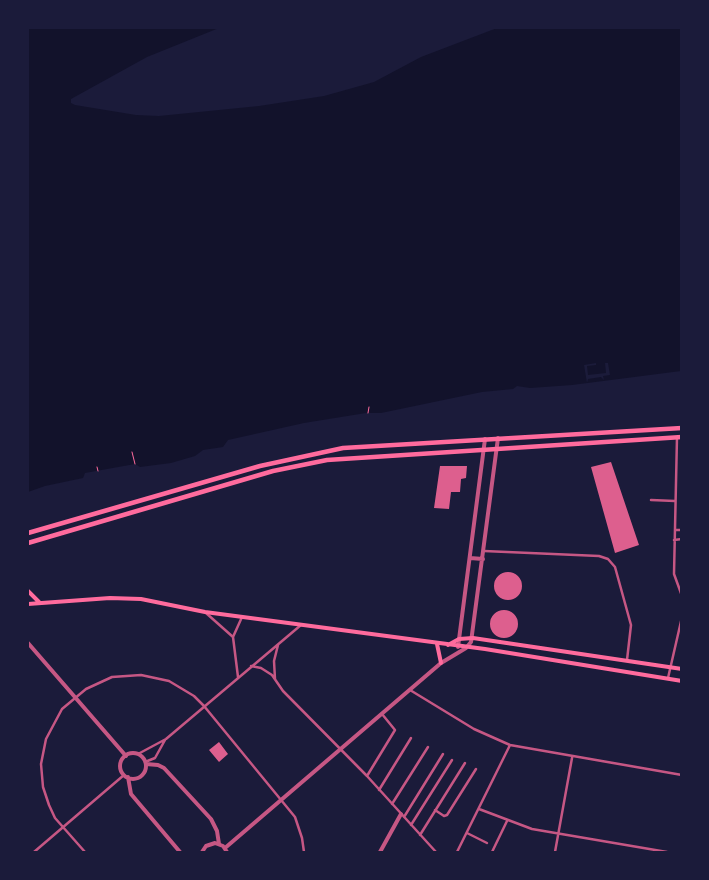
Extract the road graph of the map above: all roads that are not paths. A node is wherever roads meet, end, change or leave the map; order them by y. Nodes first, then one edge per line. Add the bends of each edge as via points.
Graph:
1 (682, 428) edge
2 (679, 437) edge
3 (498, 438) junction
4 (485, 439) junction
5 (497, 449) junction
6 (484, 450) junction
7 (651, 500) dead end
8 (675, 501) junction
9 (675, 530) junction
10 (682, 530) edge
11 (28, 533) edge
12 (674, 540) junction
13 (682, 540) edge
14 (28, 543) edge
15 (484, 551) junction
16 (470, 558) junction
17 (483, 559) junction
18 (28, 592) edge
19 (682, 596) edge
20 (39, 602) junction
21 (28, 604) edge
22 (205, 612) junction
23 (242, 618) junction
24 (682, 618) edge
25 (301, 625) junction
26 (233, 637) junction
27 (473, 638) junction
28 (459, 639) junction
29 (28, 643) edge
30 (279, 643) junction
31 (437, 644) junction
32 (448, 645) junction
33 (458, 647) junction
34 (466, 648) junction
35 (627, 660) junction
36 (441, 663) junction
37 (251, 666) junction
38 (670, 667) junction
39 (682, 669) edge
40 (238, 677) junction
41 (668, 678) junction
42 (276, 680) junction
43 (682, 681) edge
44 (410, 690) junction
45 (74, 697) junction
46 (204, 706) junction
47 (382, 714) junction
48 (410, 738) dead end
49 (166, 739) junction
50 (510, 745) junction
51 (428, 747) dead end
52 (339, 750) junction
53 (138, 754) junction
54 (443, 754) dead end
55 (126, 756) junction
56 (572, 757) junction
57 (452, 760) dead end
58 (146, 763) junction
59 (465, 763) dead end
60 (476, 769) dead end
61 (682, 775) edge
62 (126, 776) junction
63 (366, 776) junction
64 (379, 790) junction
65 (281, 800) junction
66 (392, 804) junction
67 (479, 809) junction
68 (435, 810) junction
69 (402, 815) junction
70 (507, 820) junction
71 (411, 825) junction
72 (62, 827) junction
73 (467, 833) junction
74 (558, 834) junction
75 (420, 835) junction
76 (487, 843) dead end
77 (219, 844) junction
78 (226, 850) edge
79 (34, 852) edge
80 (85, 852) edge
81 (180, 852) edge
82 (202, 852) edge
83 (304, 852) edge
84 (380, 852) edge
85 (436, 852) edge
86 (457, 852) edge
87 (492, 852) edge
88 (555, 852) edge
89 (667, 852) edge

1 - 3 highway
2 - 5 highway
2 - 8 street
3 - 4 highway
3 - 5 street
4 - 6 street
4 - 11 highway via 361,446 316,453
5 - 6 highway
5 - 15 street
6 - 14 highway via 358,456 291,466
6 - 16 street
7 - 8 street
8 - 9 street
9 - 10 street
9 - 12 street
12 - 13 street
12 - 19 street via 674,574
15 - 17 street
15 - 35 street via 608,559 615,567 631,625
16 - 17 street
16 - 28 street
17 - 27 street
18 - 20 main road
20 - 21 main road
20 - 22 main road via 125,598 169,603
22 - 23 main road
22 - 26 street
23 - 25 main road
23 - 26 street
24 - 38 street
25 - 30 street
25 - 31 main road
26 - 40 street
27 - 28 main road
27 - 34 street
27 - 35 main road
28 - 32 main road
28 - 33 street
29 - 45 street
30 - 37 street
30 - 42 street via 274,661
31 - 32 main road
31 - 36 main road
32 - 33 main road
33 - 34 main road
34 - 36 street
34 - 41 main road
35 - 38 main road
36 - 44 street
37 - 40 street
37 - 42 street via 267,671
38 - 39 main road
38 - 41 street
40 - 46 street
41 - 43 main road
42 - 52 street
44 - 47 street
44 - 50 street via 474,729
45 - 46 street via 105,680 141,675 169,681
45 - 55 street
45 - 72 street via 53,722 41,764 49,805
46 - 49 street
46 - 65 street
47 - 52 street
47 - 63 street via 395,730
48 - 64 street
49 - 53 street
49 - 58 street via 155,758
50 - 56 street
50 - 67 street
51 - 66 street
52 - 63 street
52 - 65 street
53 - 55 street
53 - 58 street
54 - 69 street
55 - 62 street via 121,763
56 - 61 street
56 - 74 street
57 - 71 street
58 - 62 street via 141,776
58 - 77 street via 164,768 211,819
59 - 68 street
60 - 68 street via 447,816
62 - 72 street
62 - 81 street via 131,794
63 - 64 street
64 - 66 street
65 - 78 street
65 - 83 street via 297,822
66 - 69 street
67 - 70 street
67 - 73 street
68 - 75 street
69 - 71 street
69 - 84 street
70 - 74 street
70 - 87 street
71 - 75 street
72 - 79 street
72 - 80 street
73 - 76 street
73 - 86 street
74 - 88 street
74 - 89 street
75 - 85 street
77 - 78 street
77 - 82 street via 210,844

